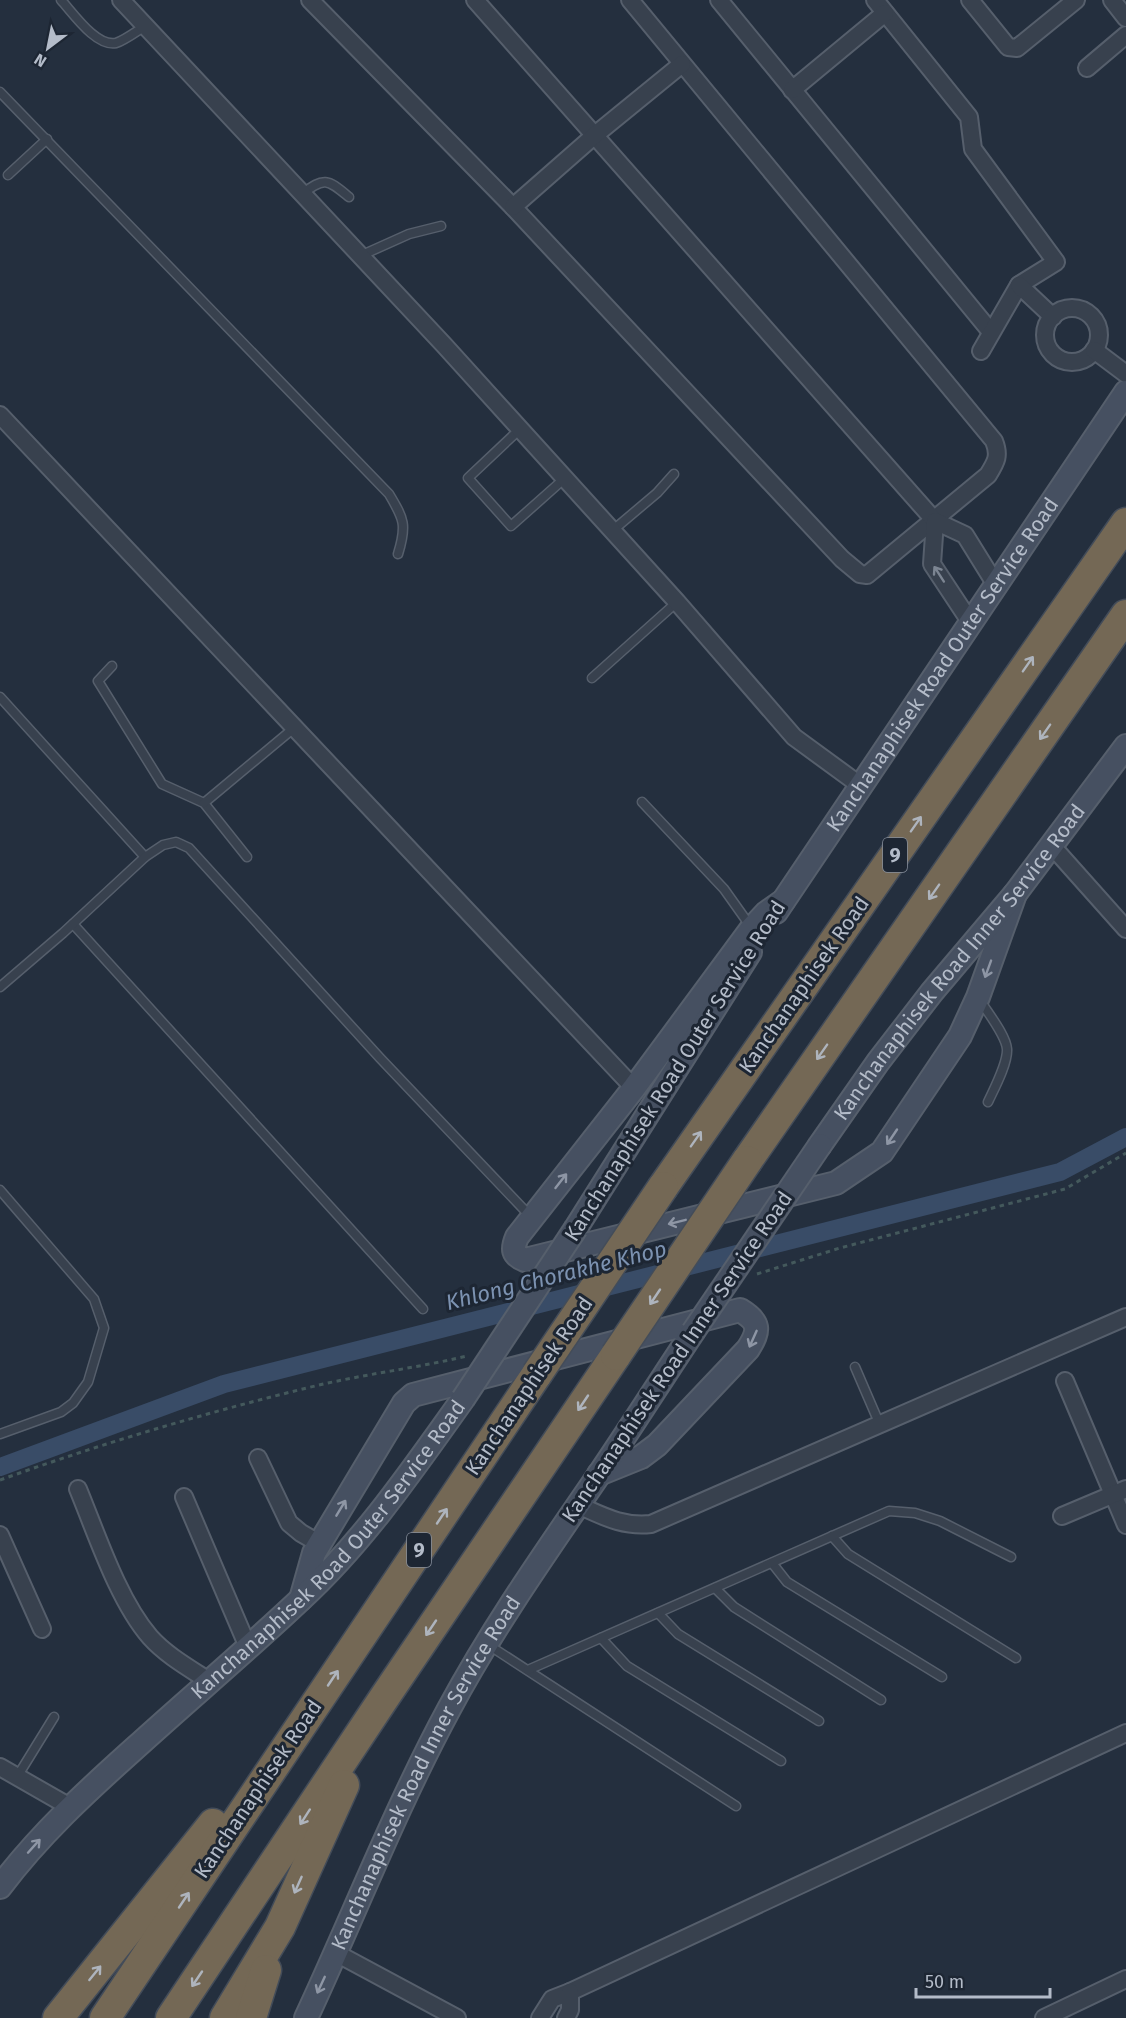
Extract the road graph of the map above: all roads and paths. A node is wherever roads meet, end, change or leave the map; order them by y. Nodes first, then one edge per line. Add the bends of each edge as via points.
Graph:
1 (61, 0) edge
2 (121, 0) edge
3 (310, 0) edge
4 (475, 0) edge
5 (630, 0) edge
6 (718, 0) edge
7 (970, 0) edge
8 (1076, 0) edge
9 (1112, 0) edge
10 (880, 7) edge
11 (1126, 18) edge
12 (145, 26) junction
13 (1126, 35) edge
14 (682, 64) junction
15 (1087, 68) dead end
16 (792, 90) junction
17 (0, 93) edge
18 (595, 135) junction
19 (46, 139) junction
20 (8, 175) dead end
21 (302, 194) junction
22 (349, 197) dead end
23 (513, 207) junction
24 (441, 226) dead end
25 (360, 256) junction
26 (1019, 285) junction
27 (1053, 317) junction
28 (991, 332) junction
29 (1095, 350) junction
30 (981, 351) dead end
31 (1126, 374) edge
32 (1126, 392) edge
33 (0, 415) edge
34 (520, 429) junction
35 (674, 474) dead end
36 (565, 478) junction
37 (935, 521) junction
38 (1126, 523) edge
39 (612, 531) junction
40 (398, 554) dead end
41 (996, 585) junction
42 (676, 602) junction
43 (1126, 615) edge
44 (971, 623) junction
45 (112, 666) dead end
46 (592, 678) dead end
47 (0, 697) edge
48 (294, 728) junction
49 (1126, 746) edge
50 (861, 786) junction
51 (642, 802) dead end
52 (204, 803) junction
53 (1052, 846) junction
54 (144, 857) junction
55 (247, 857) dead end
56 (1015, 894) junction
57 (783, 901) junction
58 (73, 924) junction
59 (1126, 927) edge
60 (752, 928) junction
61 (0, 987) edge
62 (978, 997) junction
63 (634, 1088) junction
64 (988, 1102) dead end
65 (0, 1191) edge
66 (532, 1218) junction
67 (423, 1310) dead end
68 (1126, 1317) edge
69 (855, 1367) dead end
70 (1065, 1381) dead end
71 (880, 1425) junction
72 (0, 1434) edge
73 (258, 1458) dead end
74 (599, 1474) junction
75 (78, 1489) dead end
76 (1120, 1492) edge
77 (184, 1497) dead end
78 (578, 1505) junction
79 (1062, 1516) dead end
80 (1126, 1526) edge
81 (0, 1535) edge
82 (832, 1536) junction
83 (320, 1544) junction
84 (1011, 1557) dead end
85 (772, 1563) junction
86 (715, 1588) junction
87 (301, 1599) junction
88 (658, 1613) junction
89 (42, 1629) dead end
90 (601, 1638) junction
91 (486, 1643) junction
92 (248, 1647) junction
93 (1016, 1658) dead end
94 (528, 1670) junction
95 (942, 1677) dead end
96 (209, 1682) junction
97 (384, 1698) junction
98 (881, 1700) dead end
99 (54, 1717) dead end
100 (819, 1721) dead end
101 (301, 1726) junction
102 (1126, 1733) edge
103 (781, 1761) dead end
104 (0, 1767) edge
105 (17, 1777) junction
106 (736, 1806) dead end
107 (70, 1807) junction
108 (0, 1887) edge
109 (280, 1926) junction
110 (336, 1953) junction
111 (1126, 1979) edge
112 (570, 1992) junction
113 (58, 2018) edge
114 (105, 2018) edge
115 (171, 2018) edge
116 (225, 2018) edge
117 (251, 2018) edge
118 (306, 2018) edge
119 (457, 2018) edge
120 (540, 2018) edge
121 (566, 2018) edge
122 (1044, 2018) edge

1 - 12 lane via 96,38 105,42 116,43
2 - 12 street
3 - 23 street
4 - 18 street
5 - 14 street
6 - 16 street
7 - 8 street via 1012,49
9 - 11 street
10 - 16 street
10 - 26 street via 969,117 973,149 1056,262
12 - 21 street
13 - 15 street
14 - 18 street
14 - 37 street via 994,441 997,461 988,475
16 - 28 street
17 - 19 lane
18 - 23 street
18 - 37 street
19 - 20 lane
19 - 40 lane via 389,494 402,516 404,536
21 - 22 lane via 325,181
21 - 25 street
23 - 37 street via 860,574 867,575 876,569
24 - 25 lane via 409,234
25 - 34 street
26 - 27 street
26 - 28 street
27 - 29 street via 1073,309 1089,315 1098,330
27 - 29 street via 1045,338 1052,354 1076,362
28 - 30 street
29 - 31 street
32 - 41 main road, Kanchanaphisek Road Outer Service Road
33 - 48 street
34 - 36 street
34 - 36 lane via 468,478 510,526
35 - 39 lane
36 - 39 street
37 - 41 street via 965,536
44 -> 37 street via 932,564
101 -> 38 highway, Kanchanaphisek Road / 9, bridge via 663,1187
39 - 42 street
41 - 44 main road, Kanchanaphisek Road Outer Service Road
42 - 46 lane
42 - 50 street via 794,737
43 -> 97 highway, bridge via 747,1161
44 - 50 main road, Kanchanaphisek Road Outer Service Road
45 - 52 lane via 98,681 162,784
47 - 54 lane
48 - 52 lane
48 - 63 street
49 - 53 main road, Kanchanaphisek Road Inner Service Road
50 - 57 main road, Kanchanaphisek Road Outer Service Road
51 - 60 lane via 724,889
52 - 55 lane
53 - 56 main road, Kanchanaphisek Road Inner Service Road
53 - 59 street
54 - 58 lane
54 - 66 lane via 176,842 189,848 372,1050
56 -> 62 main road
56 - 74 main road, Kanchanaphisek Road Inner Service Road, bridge via 878,1062
57 - 60 main road
57 - 87 main road, Kanchanaphisek Road Outer Service Road, bridge via 463,1399 399,1488 339,1562
58 - 61 lane
58 - 67 lane
60 - 63 main road
62 - 64 lane via 1007,1049
62 -> 66 main road via 960,1036 882,1152 836,1183 525,1260 513,1248
66 -> 63 main road
65 - 72 lane via 94,1299 104,1328 88,1382 73,1403 61,1412
68 - 71 street
69 - 71 lane
70 - 76 street
71 - 78 street via 651,1524 620,1523
73 - 83 street via 289,1523
74 - 78 main road, Kanchanaphisek Road Inner Service Road
83 -> 74 main road via 412,1395 740,1310 749,1316 757,1331 748,1349 657,1445 641,1457
75 - 96 street via 114,1576 135,1615 151,1638
76 - 79 street
76 - 80 street
77 - 92 street
78 - 91 main road, Kanchanaphisek Road Inner Service Road
81 - 89 street
82 - 84 lane via 889,1511 915,1513 940,1521
82 - 85 lane
82 - 93 lane via 848,1554
83 - 87 main road via 307,1572
85 - 86 lane
85 - 95 lane via 787,1582
86 - 88 lane
86 - 98 lane via 734,1607
87 - 92 main road, Kanchanaphisek Road Outer Service Road
88 - 90 lane
88 - 100 lane via 678,1634
90 - 94 lane
90 - 103 lane via 627,1666
91 - 94 lane
91 - 110 main road, Kanchanaphisek Road Inner Service Road via 448,1710
92 - 96 main road, Kanchanaphisek Road Outer Service Road
94 - 106 lane
96 - 107 main road, Kanchanaphisek Road Outer Service Road
97 -> 109 highway
97 -> 115 highway
99 - 105 lane
113 -> 101 highway via 257,1766
114 -> 101 highway, Kanchanaphisek Road / 9
102 - 112 street
104 - 105 street
105 - 107 street
108 -> 107 main road, Kanchanaphisek Road Outer Service Road
109 - 116 highway
109 - 117 highway
110 -> 118 main road, Kanchanaphisek Road Inner Service Road
110 - 119 street
111 - 122 street
112 - 120 street via 552,1999
112 - 121 street

